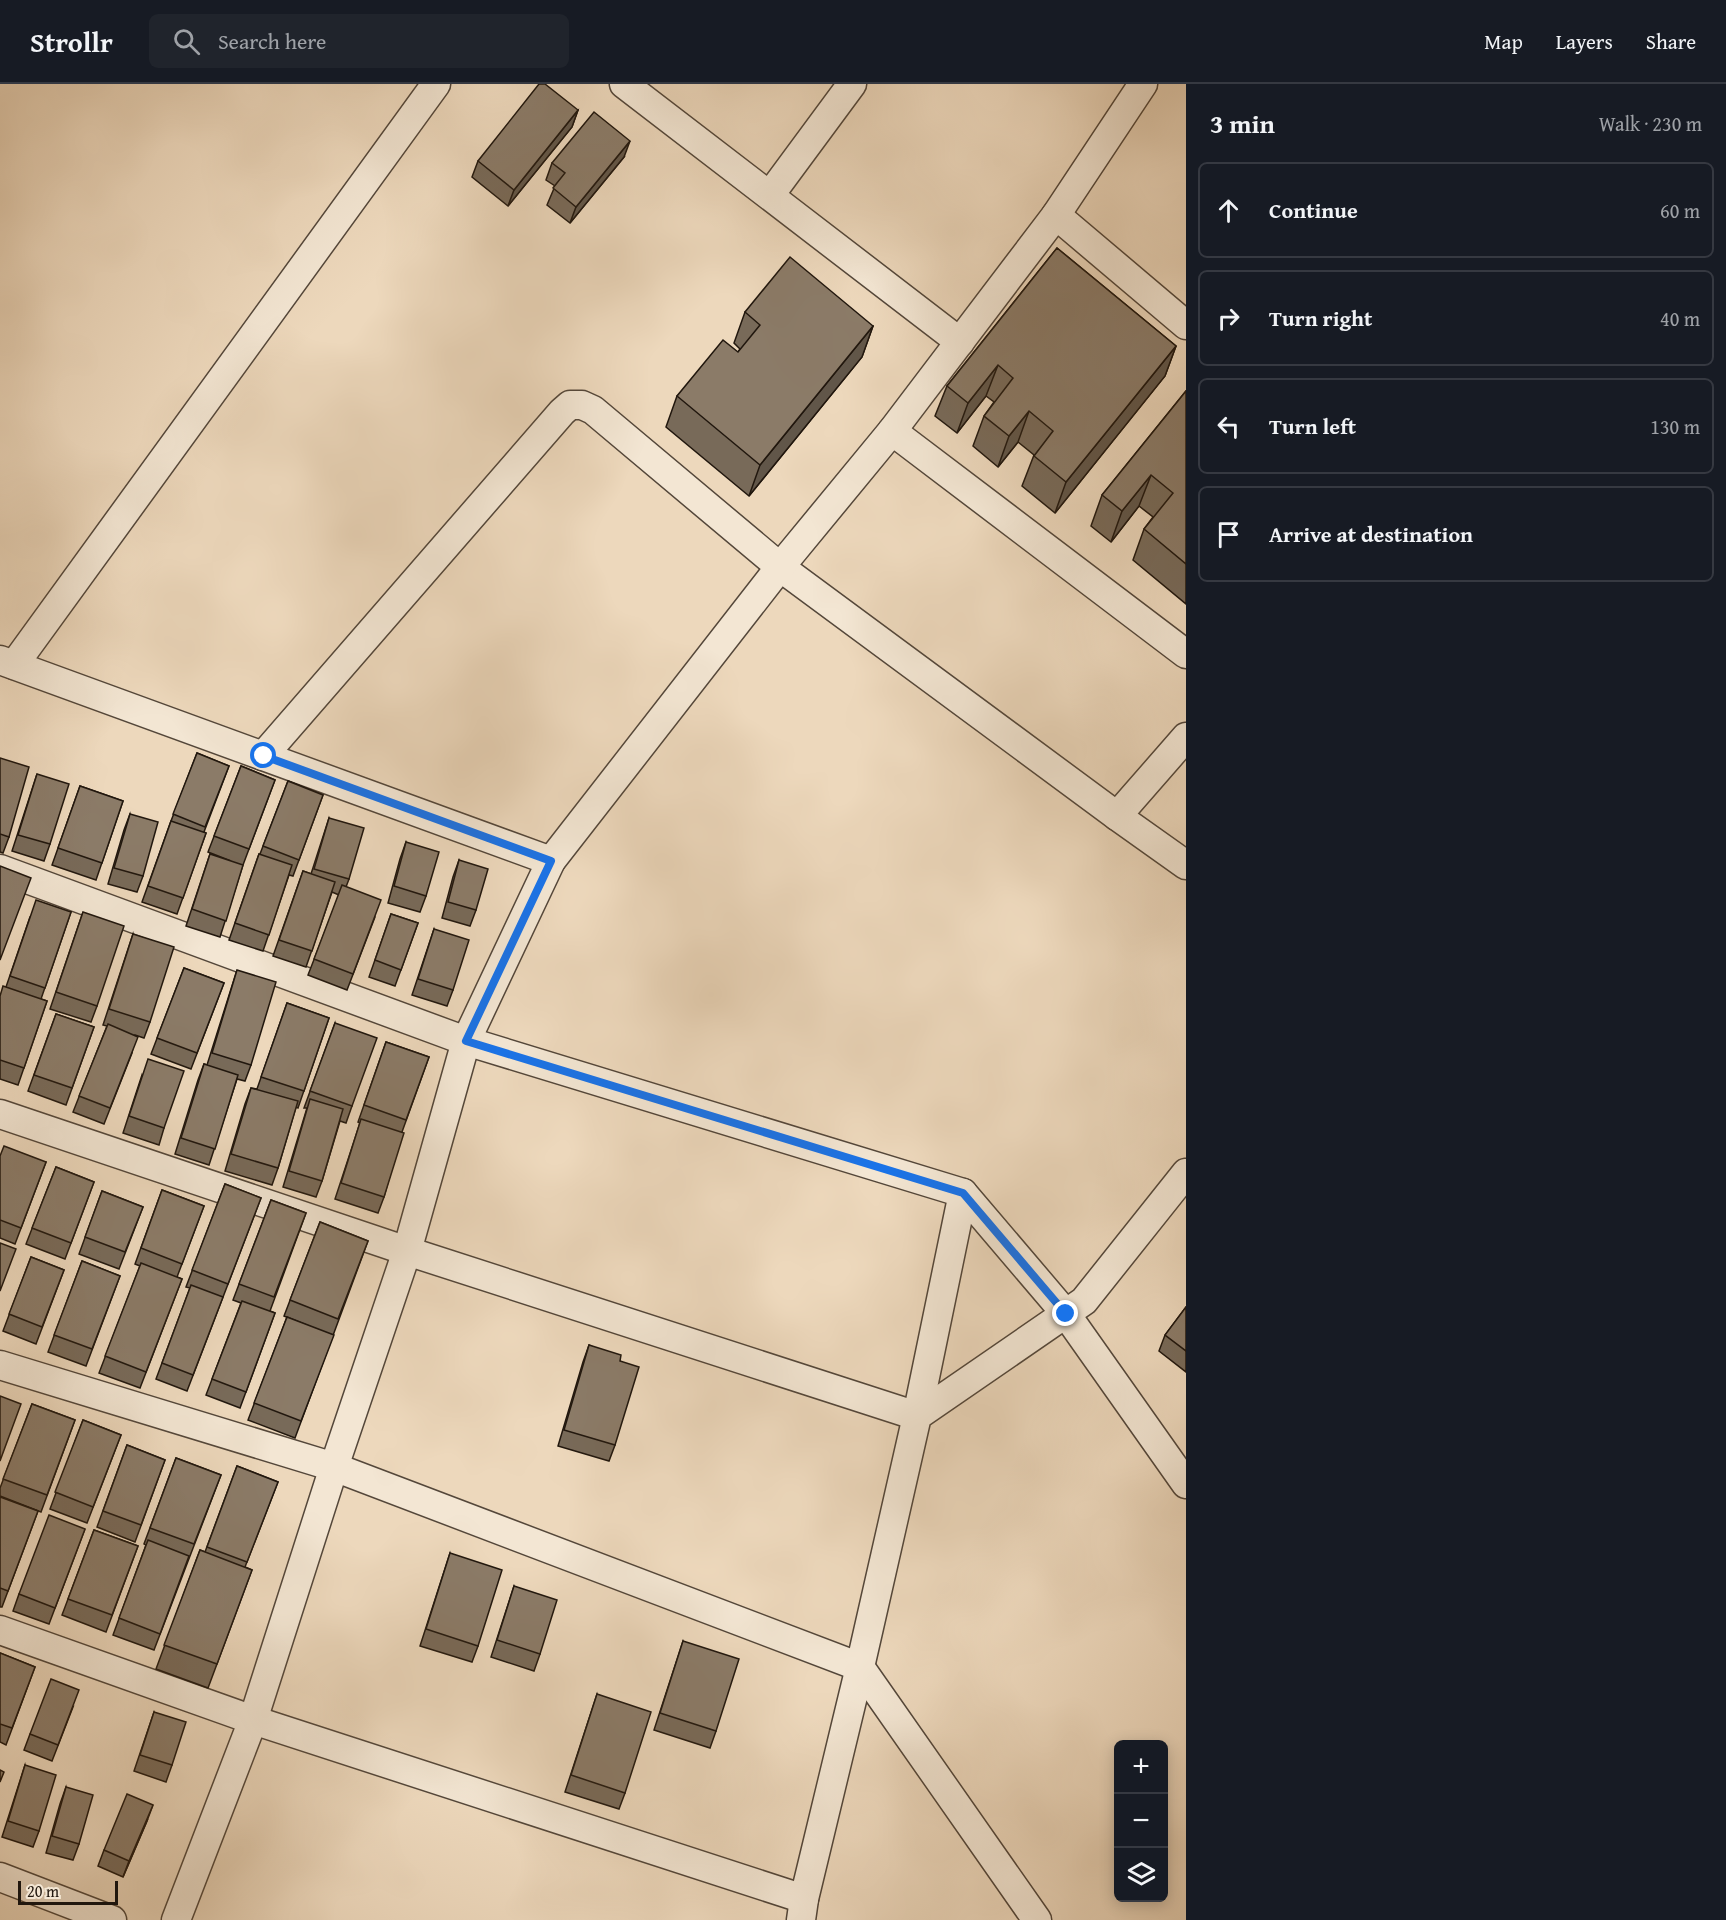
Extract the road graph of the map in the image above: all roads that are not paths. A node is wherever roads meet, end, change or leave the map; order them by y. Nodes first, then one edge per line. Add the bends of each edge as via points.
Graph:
1 (436, 84) edge
2 (624, 84) edge
3 (852, 84) edge
4 (1143, 84) edge
5 (770, 195) junction
6 (1056, 215) junction
7 (1186, 325) edge
8 (960, 342) junction
9 (892, 432) junction
10 (780, 567) junction
11 (1186, 654) edge
12 (7, 662) edge
13 (1186, 737) edge
14 (264, 756) junction
15 (1117, 816) junction
16 (551, 861) junction
17 (1186, 865) edge
18 (0, 869) edge
19 (466, 1041) junction
20 (0, 1114) edge
21 (1186, 1173) edge
22 (963, 1193) junction
23 (407, 1251) junction
24 (1066, 1314) junction
25 (0, 1365) edge
26 (917, 1416) junction
27 (334, 1467) junction
28 (1186, 1484) edge
29 (0, 1630) edge
30 (860, 1667) junction
31 (253, 1720) junction
32 (0, 1877) edge
33 (802, 1910) edge
34 (112, 1920) edge
35 (177, 1920) edge
36 (1037, 1920) edge

1 - 12 street
2 - 5 street
3 - 5 street
4 - 6 street
5 - 8 street
6 - 7 street
6 - 8 street
8 - 9 street
9 - 10 street
9 - 11 street
10 - 14 street via 593,410 570,405
10 - 15 street
10 - 16 street
12 - 14 street
13 - 15 street
14 - 16 street
15 - 17 street
16 - 19 street
18 - 19 street
19 - 22 street
19 - 23 street
20 - 23 street
21 - 24 street via 1084,1301
22 - 24 street
22 - 26 street
23 - 26 street
23 - 27 street
24 - 26 street
24 - 28 street
25 - 27 street
26 - 30 street
27 - 30 street
27 - 31 street
29 - 31 street
30 - 33 street
30 - 36 street
31 - 33 street
31 - 35 street
32 - 34 street

